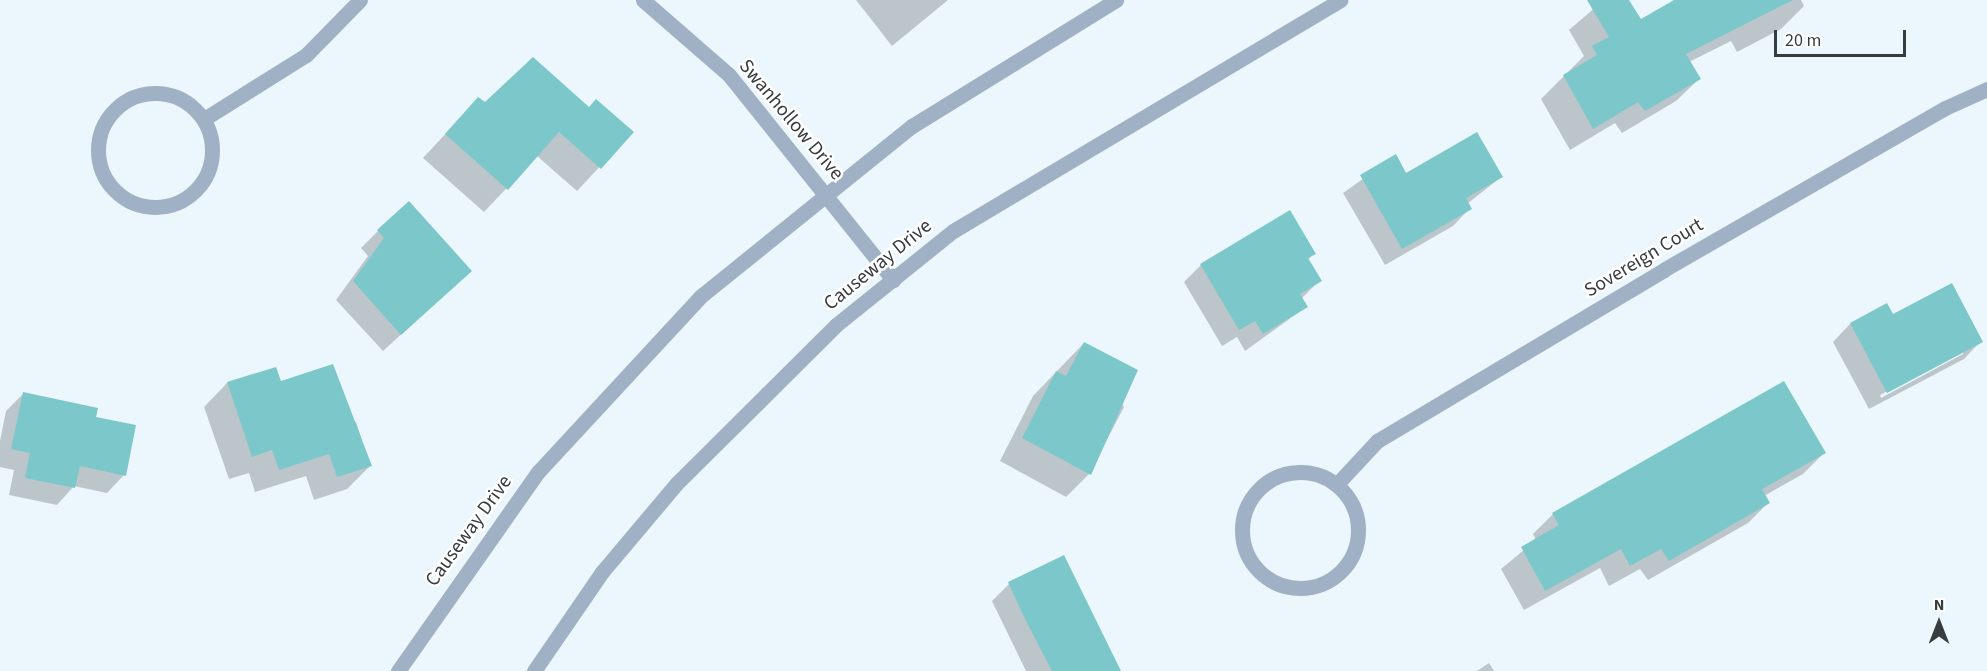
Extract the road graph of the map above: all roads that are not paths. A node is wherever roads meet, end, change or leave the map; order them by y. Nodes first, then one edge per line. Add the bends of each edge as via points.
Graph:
1 (360, 0) edge
2 (643, 0) edge
3 (1116, 0) edge
4 (1340, 0) edge
5 (1987, 89) edge
6 (204, 119) junction
7 (825, 193) junction
8 (893, 280) junction
9 (1337, 484) junction
10 (398, 671) edge
11 (534, 671) edge

1 - 6 street via 306,55
2 - 7 street, Swanhollow Drive via 729,75
3 - 7 street, Causeway Drive via 921,120
4 - 8 street, Causeway Drive via 953,231
5 - 9 street, Sovereign Court via 1686,257 1377,441
6 - 6 street via 173,95 152,93 116,107 98,143 106,181 119,196 147,207 177,204 194,193 213,158
7 - 8 street, Swanhollow Drive
7 - 10 street, Causeway Drive via 701,296 599,400 465,569
8 - 11 street, Causeway Drive via 787,369 677,483 602,572
9 - 9 street via 1299,471 1261,486 1249,502 1242,541 1263,576 1302,588 1339,574 1359,538 1358,518

